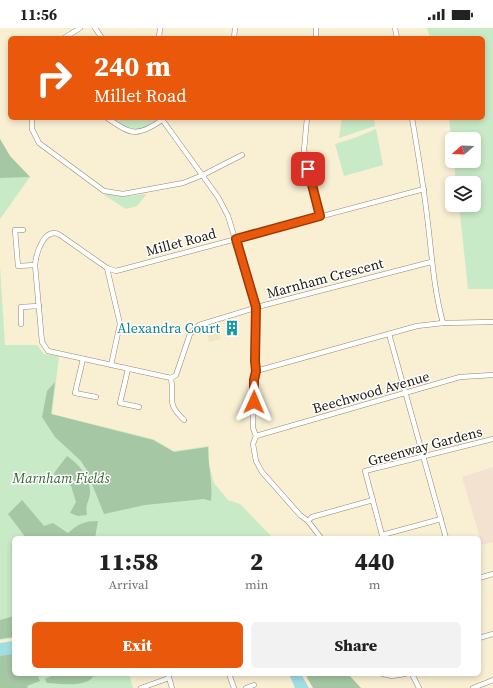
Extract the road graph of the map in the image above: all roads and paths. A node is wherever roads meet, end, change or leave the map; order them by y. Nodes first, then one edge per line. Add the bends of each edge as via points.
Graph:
1 (80, 28) edge
2 (67, 36) edge
3 (32, 120) edge
4 (109, 120) edge
5 (160, 120) edge
6 (162, 120) edge
7 (308, 120) edge
8 (412, 120) edge
9 (242, 155) dead end
10 (203, 175) junction
11 (424, 189) junction
12 (320, 216) junction
13 (24, 230) dead end
14 (236, 239) junction
15 (431, 262) junction
16 (36, 265) junction
17 (106, 268) junction
18 (39, 306) junction
19 (256, 307) junction
20 (493, 322) edge
21 (443, 323) junction
22 (21, 324) dead end
23 (389, 334) junction
24 (83, 359) junction
25 (112, 365) junction
26 (128, 369) junction
27 (256, 371) junction
28 (493, 375) edge
29 (172, 378) junction
30 (406, 394) junction
31 (96, 397) dead end
32 (140, 407) dead end
33 (184, 420) dead end
34 (256, 436) junction
35 (493, 439) edge
36 (423, 456) junction
37 (373, 500) junction
38 (440, 518) junction
39 (308, 521) junction
40 (319, 536) edge
41 (445, 536) edge
42 (493, 574) edge
43 (481, 577) edge
44 (493, 634) edge
45 (481, 637) edge
46 (168, 676) edge
47 (230, 676) edge
48 (413, 676) edge
49 (493, 680) edge
50 (254, 685) dead end
51 (484, 685) edge
52 (141, 688) edge
53 (172, 688) edge
54 (234, 688) edge
55 (246, 688) edge
56 (419, 688) edge
57 (472, 688) edge

1 - 2 street
3 - 10 street via 32,130 39,143 104,191 123,194 151,190 183,183
4 - 5 street via 127,131 140,133 149,130
6 - 10 street
7 - 12 street via 304,150
8 - 11 street
9 - 10 street
10 - 14 street via 228,216
11 - 12 street, Millet Road
11 - 15 street
12 - 14 street, Millet Road
13 - 16 street via 16,230 18,266
14 - 17 street, Millet Road via 116,271
14 - 19 street
15 - 19 street, Marnham Crescent
15 - 21 street
16 - 17 street via 36,254 46,237 55,232
16 - 18 street
17 - 25 street via 120,324
18 - 22 street via 21,307
18 - 24 street via 42,342 45,349
19 - 27 street
19 - 29 street, Marnham Crescent via 199,325 194,329 176,375
20 - 21 street
21 - 23 street via 417,326
23 - 27 street
23 - 30 street
24 - 25 street
24 - 31 street via 75,393
25 - 26 street
26 - 29 street
26 - 32 street via 120,403
27 - 34 street via 253,422
28 - 30 street, Beechwood Avenue via 460,377
29 - 33 street via 172,403 175,412
30 - 34 street, Beechwood Avenue
30 - 36 street
34 - 39 street via 253,444 258,466
35 - 36 street, Greenway Gardens
36 - 37 street, Greenway Gardens via 365,471
36 - 38 street
37 - 38 street, Greenway Gardens via 382,534
37 - 39 street
38 - 41 street
39 - 40 street
42 - 43 street
44 - 45 street
46 - 52 street
46 - 53 street
47 - 54 street
48 - 56 street
49 - 51 street
50 - 55 street
51 - 57 street

